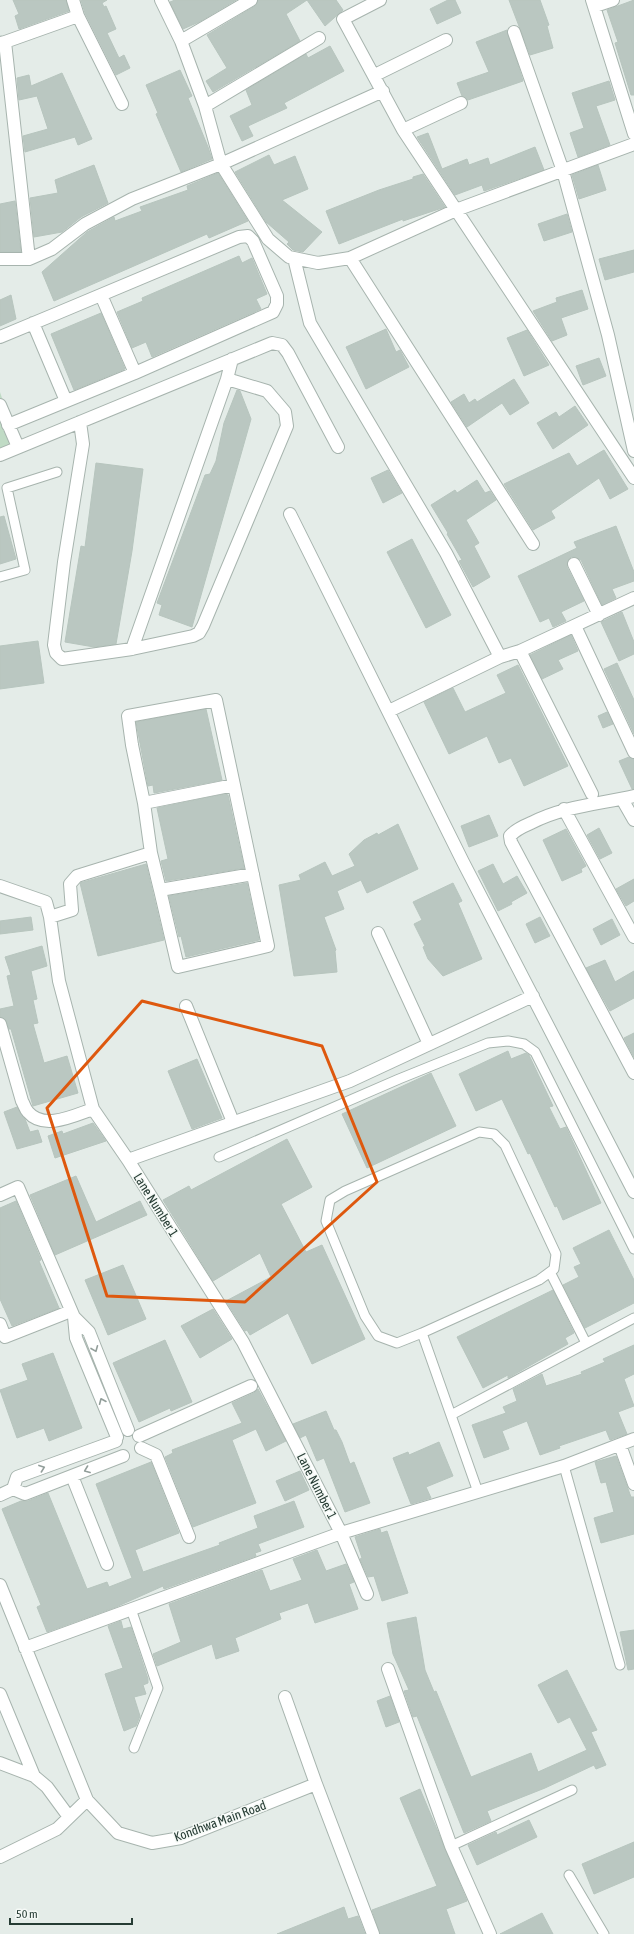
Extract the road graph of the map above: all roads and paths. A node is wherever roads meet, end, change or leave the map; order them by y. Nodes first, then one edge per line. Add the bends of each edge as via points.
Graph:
1 (73, 0) edge
2 (161, 0) edge
3 (251, 0) edge
4 (380, 0) edge
5 (613, 0) edge
6 (594, 3) edge
7 (78, 16) junction
8 (514, 32) dead end
9 (318, 38) dead end
10 (446, 40) dead end
11 (181, 41) junction
12 (3, 42) edge
13 (374, 75) junction
14 (383, 91) junction
15 (461, 103) dead end
16 (122, 104) dead end
17 (205, 106) junction
18 (630, 107) edge
19 (403, 130) junction
20 (634, 134) edge
21 (634, 144) edge
22 (221, 164) junction
23 (563, 171) junction
24 (456, 210) junction
25 (294, 258) junction
26 (350, 258) junction
27 (0, 259) edge
28 (29, 259) junction
29 (101, 295) junction
30 (33, 323) junction
31 (0, 337) edge
32 (232, 359) junction
33 (135, 373) junction
34 (227, 379) junction
35 (66, 401) junction
36 (0, 405) edge
37 (80, 422) junction
38 (8, 424) junction
39 (18, 447) junction
40 (338, 447) dead end
41 (634, 451) edge
42 (0, 455) edge
43 (56, 472) dead end
44 (634, 478) edge
45 (290, 514) dead end
46 (533, 544) dead end
47 (574, 564) dead end
48 (0, 577) edge
49 (633, 603) edge
50 (599, 615) junction
51 (575, 626) junction
52 (132, 649) junction
53 (520, 651) junction
54 (500, 657) junction
55 (389, 711) junction
56 (634, 752) edge
57 (234, 786) junction
58 (592, 794) dead end
59 (628, 797) edge
60 (144, 803) junction
61 (564, 809) junction
62 (634, 820) edge
63 (151, 854) junction
64 (253, 874) junction
65 (0, 886) edge
66 (160, 890) junction
67 (50, 917) junction
68 (378, 933) dead end
69 (634, 937) edge
70 (533, 996) junction
71 (186, 1006) dead end
72 (0, 1024) edge
73 (429, 1044) junction
74 (634, 1073) edge
75 (93, 1109) junction
76 (233, 1122) junction
77 (219, 1157) dead end
78 (128, 1160) junction
79 (634, 1192) edge
80 (0, 1195) edge
81 (634, 1249) edge
82 (550, 1272) junction
83 (72, 1314) junction
84 (634, 1318) edge
85 (0, 1324) edge
86 (88, 1332) junction
87 (422, 1333) junction
88 (76, 1338) junction
89 (586, 1343) junction
90 (251, 1386) dead end
91 (451, 1415) junction
92 (128, 1430) junction
93 (139, 1436) junction
94 (116, 1439) junction
95 (634, 1439) edge
96 (620, 1445) junction
97 (141, 1448) junction
98 (123, 1456) junction
99 (564, 1466) junction
100 (72, 1476) junction
101 (634, 1484) edge
102 (13, 1489) junction
103 (478, 1492) junction
104 (0, 1495) edge
105 (341, 1533) junction
106 (189, 1537) dead end
107 (107, 1564) dead end
108 (0, 1586) edge
109 (367, 1594) dead end
110 (131, 1609) junction
111 (25, 1648) junction
112 (620, 1665) dead end
113 (388, 1669) dead end
114 (0, 1694) edge
115 (285, 1697) dead end
116 (134, 1748) dead end
117 (0, 1763) edge
118 (34, 1776) junction
119 (316, 1784) junction
120 (572, 1790) dead end
121 (87, 1800) junction
122 (69, 1817) junction
123 (451, 1846) junction
124 (0, 1857) edge
125 (570, 1875) dead end
126 (373, 1934) edge
127 (490, 1934) edge
128 (604, 1934) edge

1 - 7 street
2 - 11 street
3 - 11 street
4 - 13 street via 343,20
5 - 6 street
6 - 18 street
7 - 12 street
7 - 16 street
8 - 23 street
9 - 17 street
10 - 13 street
11 - 17 street
12 - 28 street
13 - 14 street
14 - 19 street
14 - 22 street
15 - 19 street
17 - 22 street
18 - 20 street
19 - 24 street
21 - 23 street
22 - 25 street via 268,239 289,257
22 - 28 street via 132,199 85,224 52,249
23 - 24 street
23 - 41 street via 608,336
24 - 26 street
24 - 44 street
25 - 26 street via 318,263
25 - 54 street via 310,323 446,553
26 - 46 street
27 - 28 street
29 - 30 street
29 - 33 street
29 - 33 street via 240,237 248,236 253,241 277,296 273,312
30 - 31 street
30 - 35 street
32 - 34 street
32 - 37 street
32 - 40 street via 272,342 282,345
33 - 35 street
34 - 52 street
34 - 52 street via 267,391 285,412 287,426 199,633
35 - 38 street
36 - 38 street
37 - 39 street
37 - 52 street via 83,444 54,645 56,653 62,659
38 - 39 street
39 - 42 street
43 - 48 lane via 6,488 25,570
45 - 55 street
47 - 50 street
49 - 50 street
50 - 51 street
51 - 53 street
51 - 56 street
53 - 54 street
53 - 58 street
54 - 55 street
55 - 70 street via 463,862
57 - 60 street
57 - 60 street via 216,700 128,716
57 - 64 street
59 - 61 street
59 - 62 street
60 - 63 street
61 - 69 street
61 - 74 street via 514,831 510,836 511,842
63 - 66 street
63 - 67 street via 77,876 70,884 72,910
64 - 66 street
64 - 66 street via 268,946 178,967
65 - 67 street, Lane Number 1 via 46,902
67 - 75 street, Lane Number 1 via 59,981
68 - 73 street
70 - 73 street
70 - 79 street
71 - 76 street
72 - 75 street via 22,1101 28,1112 46,1121 59,1120
73 - 76 street via 350,1081
75 - 78 street, Lane Number 1
76 - 78 street
77 - 81 lane via 488,1043 508,1041 524,1044 535,1052
78 - 105 street, Lane Number 1 via 243,1342
80 - 83 street via 18,1187
82 - 87 lane via 539,1280
82 - 87 lane via 554,1269 556,1254 505,1145 494,1134 479,1132 330,1200 326,1221 365,1316 378,1336 397,1343
82 - 89 lane
83 - 85 street via 5,1337
83 - 86 street
83 - 88 street
84 - 89 lane
86 - 88 street
86 -> 92 street
87 - 91 lane
94 -> 88 street
89 - 91 lane
90 - 93 street
91 - 103 lane
92 - 93 street
92 - 94 street
93 - 97 street
94 - 98 street via 117,1450
102 -> 94 street via 17,1477
95 - 96 street
96 - 99 street
96 - 101 street
97 - 98 street via 136,1455
97 - 106 street via 156,1455
98 -> 100 street
99 - 103 street
99 - 112 lane
100 - 102 street via 25,1494
100 - 107 street
102 - 104 street
103 - 105 street
105 - 109 street, Lane Number 1
105 - 110 street
108 - 111 street, Kondhwa Main Road
110 - 111 street
110 - 116 lane via 158,1688
111 - 121 street, Kondhwa Main Road
113 - 123 street
114 - 118 street
115 - 119 street
117 - 118 street
118 - 122 street via 47,1787
119 - 121 street, Kondhwa Main Road via 181,1838 152,1843 118,1833
119 - 126 street
120 - 123 lane
121 - 122 street
122 - 124 street via 57,1828
123 - 127 street
125 - 128 lane

